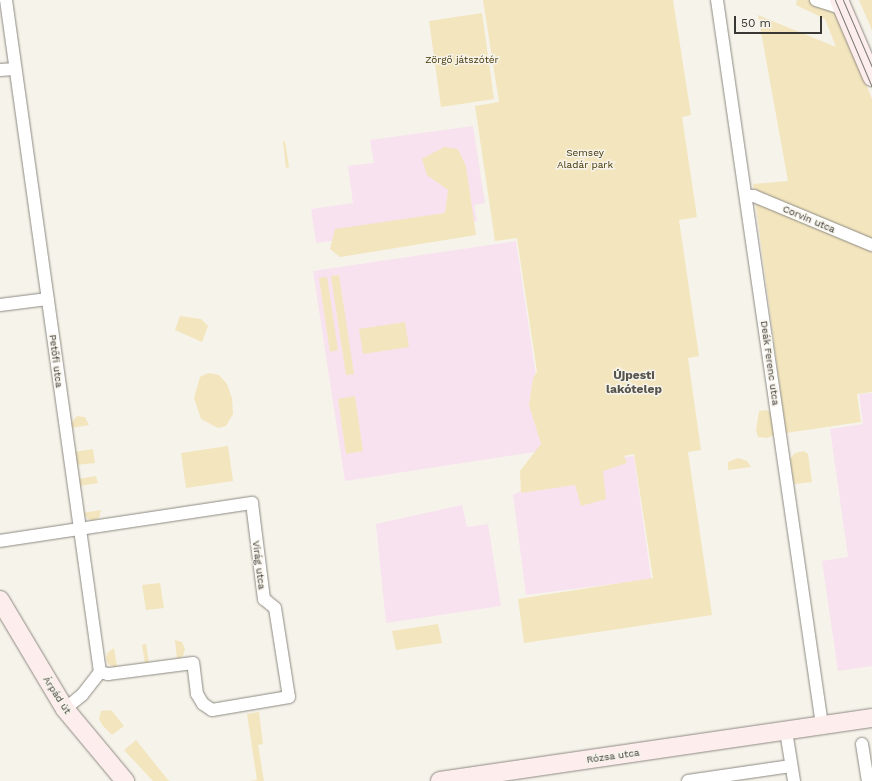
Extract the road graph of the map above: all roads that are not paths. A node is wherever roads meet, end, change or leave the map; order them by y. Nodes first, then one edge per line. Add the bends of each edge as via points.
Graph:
1 (6, 0) edge
2 (717, 0) edge
3 (816, 0) edge
4 (841, 5) edge
5 (16, 69) junction
6 (0, 70) edge
7 (872, 77) edge
8 (746, 196) junction
9 (872, 245) edge
10 (48, 299) junction
11 (0, 305) edge
12 (78, 529) junction
13 (0, 541) edge
14 (0, 600) edge
15 (100, 672) junction
16 (65, 709) junction
17 (872, 718) edge
18 (822, 726) junction
19 (786, 731) junction
20 (862, 744) dead end
21 (791, 766) junction
22 (125, 781) edge
23 (440, 781) edge
24 (688, 781) edge
25 (794, 781) edge
26 (868, 781) edge

1 - 5 street, Petőfi utca
2 - 8 street, Deák Ferenc utca
3 - 4 street
4 - 7 street
5 - 6 street
5 - 10 street, Petőfi utca
8 - 9 street, Corvin utca via 754,196
8 - 18 street, Deák Ferenc utca
10 - 11 street
10 - 12 street, Petőfi utca
12 - 13 street, Virág utca
12 - 15 street, Petőfi utca
12 - 15 street, Virág utca via 252,503 264,599 275,608 289,697 212,710 203,704 197,694 193,663 108,674
14 - 16 street, Árpád út
15 - 16 street via 82,695
16 - 22 street, Árpád út
17 - 18 street, Rózsa utca
18 - 19 street, Rózsa utca
19 - 21 street
19 - 23 street, Rózsa utca
20 - 26 street
21 - 24 street
21 - 25 street

